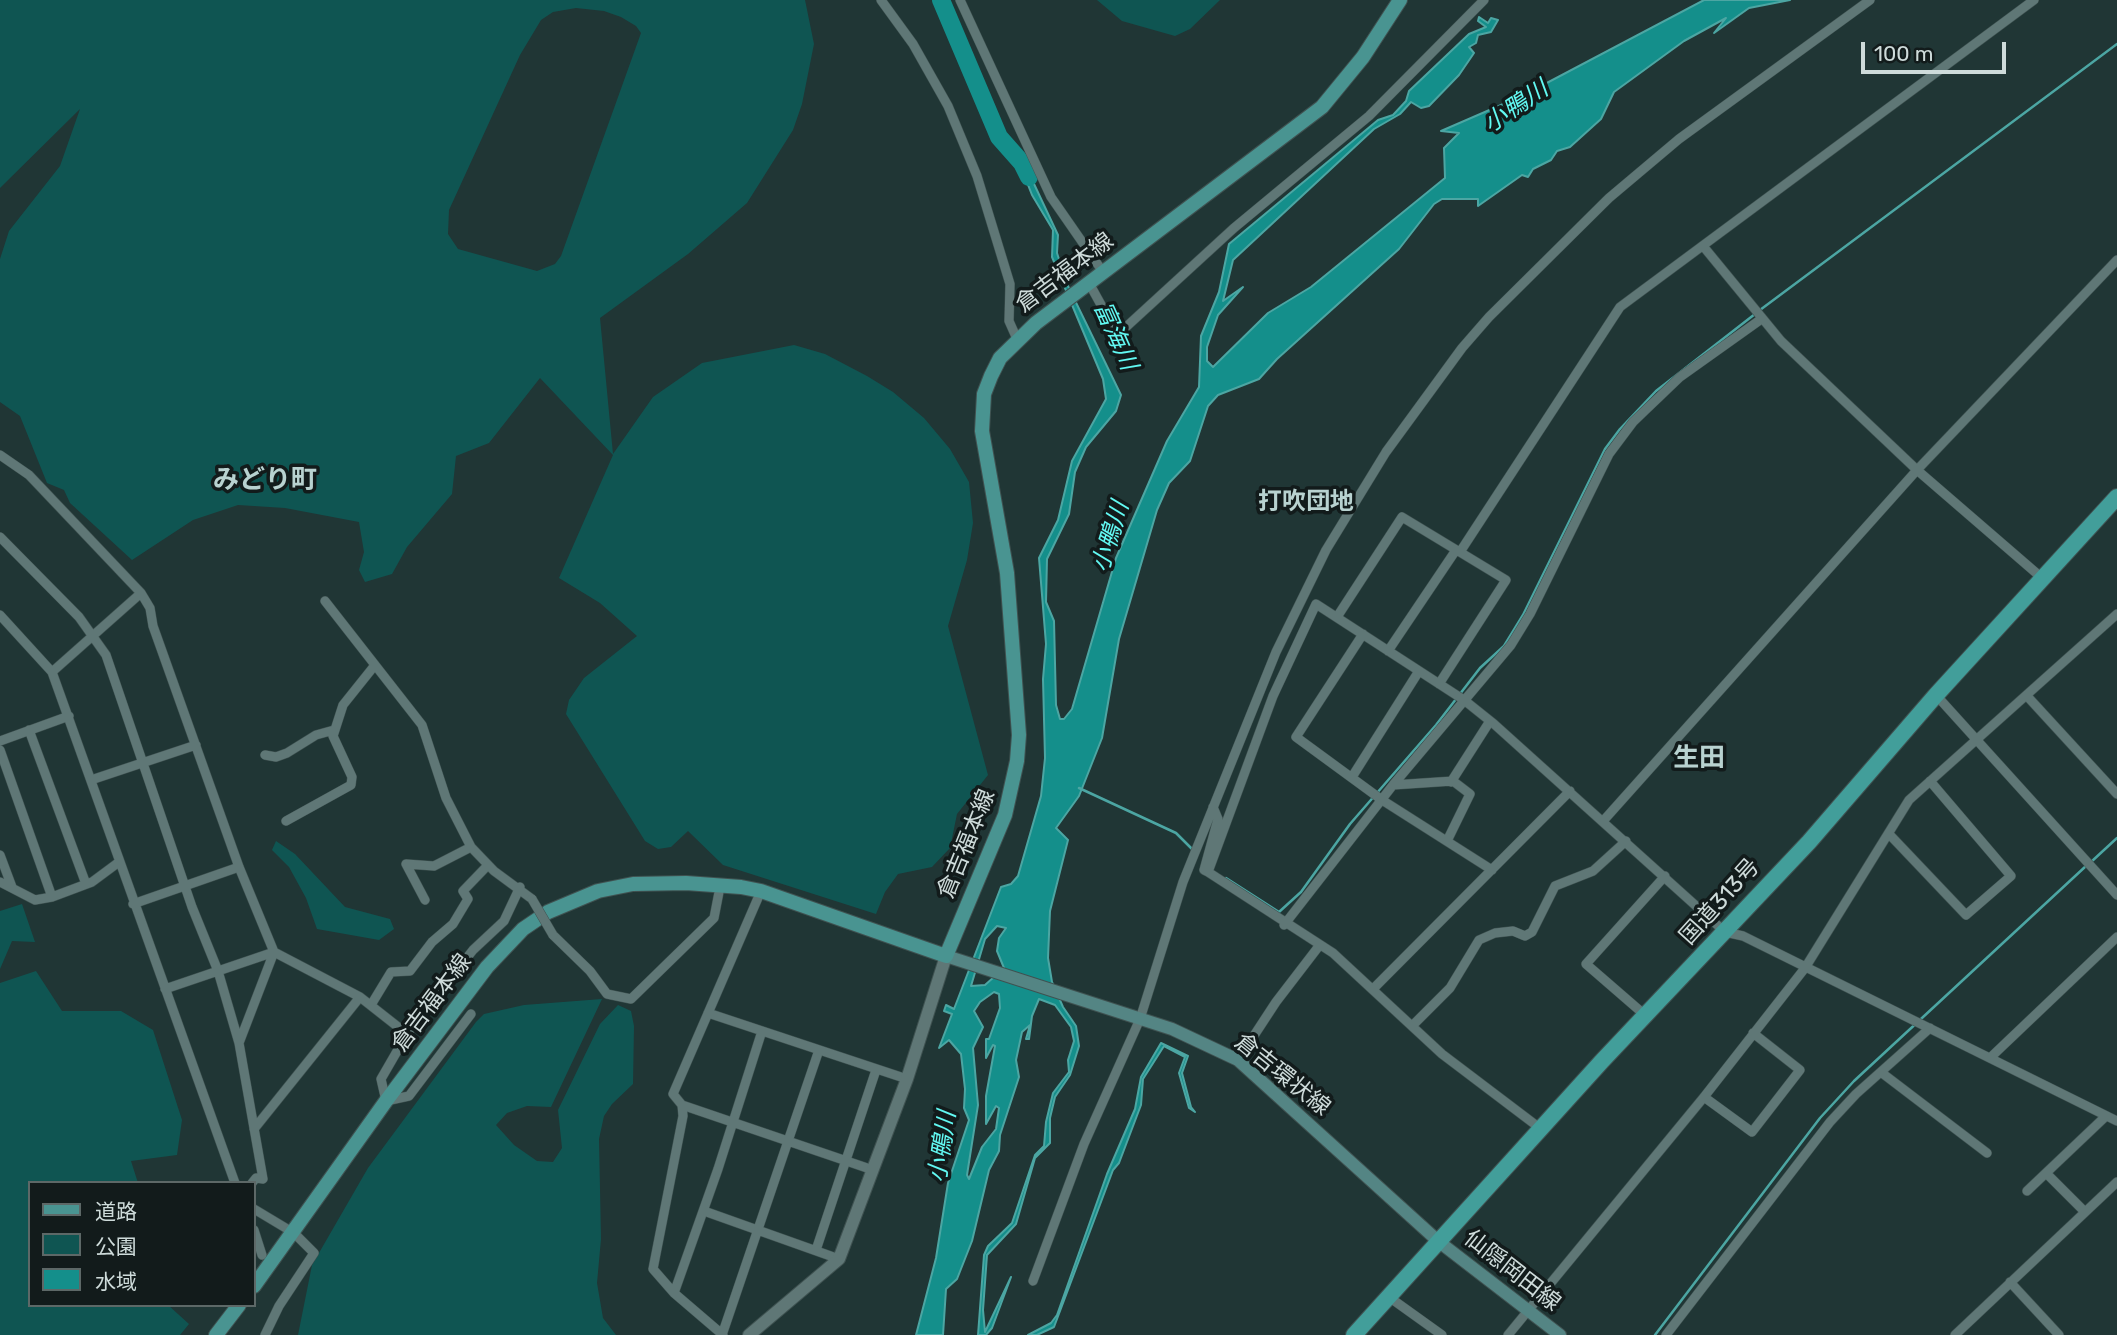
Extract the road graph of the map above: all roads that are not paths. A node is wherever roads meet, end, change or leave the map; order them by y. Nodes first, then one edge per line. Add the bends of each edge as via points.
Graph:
1 (881, 0) edge
2 (960, 0) edge
3 (1400, 0) edge
4 (1484, 0) edge
5 (1870, 0) edge
6 (2034, 0) edge
7 (1703, 246) junction
8 (2117, 260) edge
9 (1103, 272) junction
10 (1087, 285) junction
11 (1760, 320) junction
12 (1017, 340) junction
13 (0, 454) edge
14 (1917, 470) junction
15 (2117, 497) edge
16 (0, 537) edge
17 (1458, 551) junction
18 (2042, 578) junction
19 (141, 593) junction
20 (325, 601) dead end
21 (2117, 614) edge
22 (0, 615) edge
23 (1337, 617) junction
24 (93, 634) junction
25 (1363, 634) junction
26 (1388, 651) junction
27 (375, 665) junction
28 (1419, 671) junction
29 (52, 672) junction
30 (1440, 684) junction
31 (1937, 695) junction
32 (2027, 696) junction
33 (1464, 701) junction
34 (69, 716) junction
35 (1489, 721) junction
36 (29, 730) junction
37 (334, 730) junction
38 (0, 741) edge
39 (1977, 742) junction
40 (196, 745) junction
41 (0, 750) edge
42 (265, 755) dead end
43 (143, 763) junction
44 (1352, 777) junction
45 (91, 780) junction
46 (1930, 781) junction
47 (1451, 782) junction
48 (1393, 785) junction
49 (1570, 791) junction
50 (2117, 794) edge
51 (1382, 800) junction
52 (1213, 807) junction
53 (1604, 820) junction
54 (286, 821) dead end
55 (1889, 834) junction
56 (1447, 841) junction
57 (1626, 841) junction
58 (471, 847) junction
59 (0, 855) edge
60 (119, 862) junction
61 (488, 865) junction
62 (239, 867) junction
63 (1492, 870) junction
64 (1208, 873) junction
65 (1665, 876) junction
66 (0, 882) edge
67 (86, 884) junction
68 (184, 885) junction
69 (12, 887) junction
70 (520, 887) junction
71 (720, 887) junction
72 (761, 891) junction
73 (2117, 895) edge
74 (52, 897) junction
75 (425, 900) dead end
76 (134, 904) junction
77 (1284, 925) junction
78 (1726, 932) junction
79 (2117, 937) edge
80 (1320, 946) junction
81 (274, 952) junction
82 (946, 956) junction
83 (1805, 968) junction
84 (218, 971) junction
85 (165, 989) junction
86 (1373, 989) junction
87 (360, 997) junction
88 (371, 1005) junction
89 (709, 1013) junction
90 (471, 1014) dead end
91 (1646, 1016) junction
92 (1134, 1018) junction
93 (1412, 1026) junction
94 (1930, 1028) junction
95 (762, 1031) junction
96 (407, 1034) junction
97 (1753, 1034) junction
98 (239, 1043) junction
99 (819, 1050) junction
100 (1991, 1058) junction
101 (1238, 1060) junction
102 (876, 1070) junction
103 (1882, 1073) junction
104 (907, 1079) junction
105 (1704, 1097) junction
106 (386, 1101) junction
107 (682, 1105) junction
108 (2106, 1116) junction
109 (2117, 1121) edge
110 (734, 1122) junction
111 (254, 1129) junction
112 (1541, 1129) junction
113 (789, 1141) junction
114 (1987, 1153) dead end
115 (846, 1160) junction
116 (873, 1170) junction
117 (2046, 1173) junction
118 (235, 1181) edge
119 (254, 1181) edge
120 (2117, 1182) edge
121 (2026, 1191) dead end
122 (256, 1210) edge
123 (704, 1210) junction
124 (2085, 1212) junction
125 (758, 1229) junction
126 (294, 1233) junction
127 (256, 1236) edge
128 (1438, 1241) junction
129 (816, 1250) junction
130 (262, 1255) dead end
131 (839, 1259) junction
132 (1033, 1280) dead end
133 (2010, 1282) junction
134 (256, 1283) edge
135 (674, 1293) junction
136 (1389, 1297) junction
137 (237, 1307) edge
138 (1528, 1311) junction
139 (216, 1335) edge
140 (265, 1335) edge
141 (723, 1335) edge
142 (749, 1335) edge
143 (1354, 1335) edge
144 (1442, 1335) edge
145 (1508, 1335) edge
146 (1560, 1335) edge
147 (1666, 1335) edge
148 (1955, 1335) edge
149 (2059, 1335) edge

1 - 12 street via 913,44 948,106 978,176 1010,284 1009,321
2 - 9 street via 1051,197
3 - 9 main road, 倉吉福本線 via 1358,65 1322,107
4 - 10 street via 1369,116 1234,228 1126,327 1115,332
5 - 52 street via 1679,139 1609,198 1538,265 1462,348 1386,452 1301,595
6 - 7 street
7 - 11 street
7 - 17 street via 1620,307
8 - 14 street
9 - 10 main road, 倉吉福本線
10 - 12 main road, 倉吉福本線
11 - 14 street
11 - 33 street via 1680,377 1633,422 1609,454 1530,614 1511,645
12 - 82 main road, 倉吉福本線 via 991,376 982,413 1013,627 1017,761 1005,815
13 - 19 street via 29,475
14 - 18 street
14 - 53 street
15 - 18 highway, 国道313号
16 - 24 street
17 - 23 street via 1402,517
17 - 26 street
17 - 30 street via 1506,580
18 - 31 highway, 国道313号
19 - 24 street
19 - 40 street
20 - 27 street
21 - 32 street
22 - 29 street
23 - 25 street
23 - 64 street via 1316,604 1273,696
24 - 29 street
24 - 43 street via 106,655
25 - 26 street
25 - 44 street via 1296,737
26 - 28 street
27 - 37 street via 344,705
27 - 58 street via 422,725 446,798
28 - 30 street
28 - 44 street
29 - 34 street
30 - 33 street
31 - 39 street
31 - 78 highway, 国道313号
32 - 39 street
32 - 50 street
33 - 35 street
33 - 48 street
34 - 36 street
34 - 45 street
35 - 47 street
35 - 49 street
36 - 38 street
36 - 67 street
37 - 42 street via 323,731 276,757
37 - 54 street via 351,785
39 - 46 street
39 - 73 street
40 - 43 street
40 - 62 street
41 - 74 street
43 - 45 street
43 - 68 street
44 - 51 street
45 - 60 street
46 - 55 street via 1909,800
46 - 55 street via 2011,876 1966,915
47 - 48 street
47 - 56 street via 1470,794
48 - 51 street
49 - 53 street
49 - 63 street
51 - 56 street
51 - 77 street
52 - 64 street via 1218,819 1204,870
52 - 92 street
53 - 57 street
55 - 83 street
56 - 63 street
57 - 65 street
57 - 93 street via 1592,871 1555,886 1532,932 1525,936 1513,931 1495,933 1479,940 1450,988
58 - 61 street
58 - 75 street via 434,866 406,864
59 - 69 street
60 - 67 street
60 - 76 street
61 - 70 street
61 - 88 street via 463,891 468,899 453,924 410,971 391,972
62 - 68 street
62 - 81 street
63 - 86 street
64 - 77 street
65 - 78 street
65 - 91 street via 1587,964
66 - 69 street
67 - 74 street
68 - 76 street
68 - 84 street
69 - 74 street via 35,900
70 - 71 street, bridge via 553,934 607,994 631,999 714,918
70 - 96 street via 504,922 473,950
71 - 72 main road, 倉吉福本線
71 - 106 main road, 倉吉福本線 via 633,884 598,891 548,912 523,929 496,957
72 - 82 main road, 倉吉福本線
72 - 89 street
76 - 85 street
77 - 80 street
78 - 83 street via 1744,936
78 - 91 highway, 国道313号
79 - 100 street
80 - 86 street
80 - 101 street
81 - 84 street
81 - 87 street
81 - 98 street
82 - 92 main road, 倉吉環状線
82 - 104 street
83 - 94 street
83 - 97 street
84 - 85 street
84 - 98 street
85 - 118 street
86 - 93 street
87 - 88 street
87 - 111 street
88 - 96 street
89 - 95 street
89 - 107 street via 673,1094
90 - 106 street via 409,1096
91 - 112 highway, 国道313号
92 - 101 main road, 倉吉環状線
92 - 132 street
93 - 112 street
94 - 100 street
94 - 103 street
95 - 99 street
95 - 110 street
96 - 106 street via 381,1079
97 - 105 street
97 - 105 street via 1800,1070 1752,1132
98 - 111 street
99 - 102 street
99 - 113 street
100 - 108 street
101 - 128 main road, 倉吉環状線
102 - 104 street
102 - 115 street
103 - 114 street
103 - 147 street via 1830,1122
104 - 116 street
105 - 138 street
106 - 126 main road, 倉吉福本線
107 - 110 street
107 - 135 street via 653,1269
108 - 109 street
108 - 117 street
110 - 113 street
110 - 123 street
111 - 119 street via 263,1179
112 - 128 highway, 国道313号
113 - 115 street
113 - 125 street
115 - 116 street
115 - 129 street
116 - 131 street
117 - 121 street
117 - 124 street
120 - 124 street
122 - 126 street
123 - 125 street
123 - 135 street
124 - 133 street
125 - 129 street
125 - 141 street
126 - 134 main road, 倉吉福本線
126 - 140 street via 314,1253
127 - 130 street
128 - 136 highway, 国道313号
128 - 138 main road, 仙隠岡田線
129 - 131 street
131 - 142 street
133 - 148 street
133 - 149 street
135 - 141 street
136 - 143 highway, 国道313号
136 - 144 street
137 - 139 main road
138 - 145 street
138 - 146 main road, 仙隠岡田線

